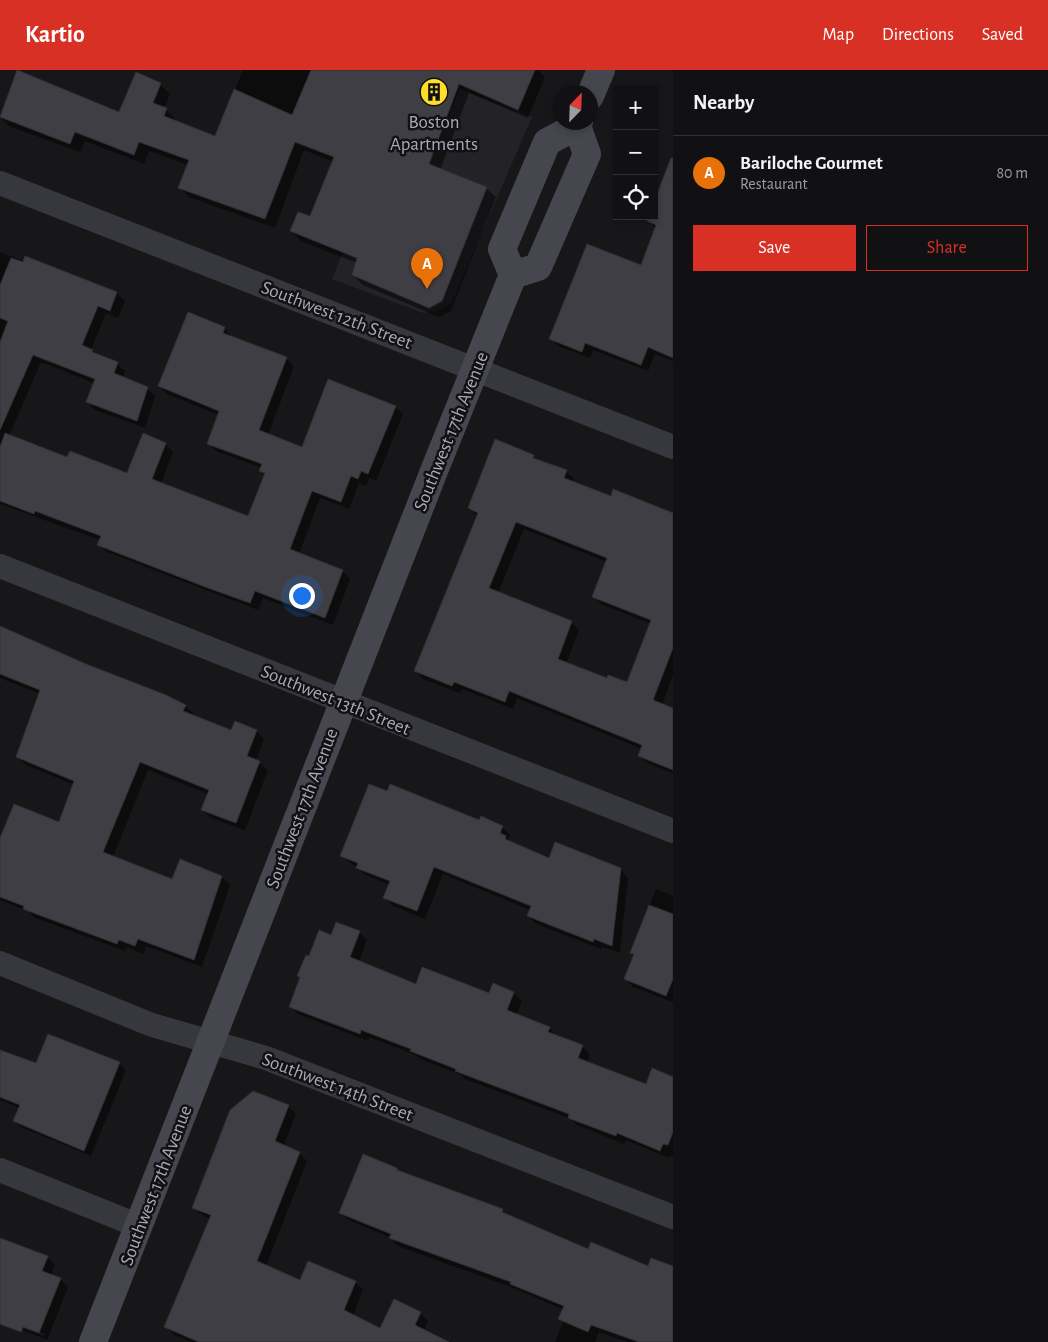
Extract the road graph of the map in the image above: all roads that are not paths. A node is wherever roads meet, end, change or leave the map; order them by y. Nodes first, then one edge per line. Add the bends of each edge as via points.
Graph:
1 (602, 70) edge
2 (595, 85) edge
3 (568, 130) edge
4 (580, 130) edge
5 (0, 183) edge
6 (513, 275) junction
7 (474, 368) junction
8 (673, 446) edge
9 (0, 566) edge
10 (344, 700) junction
11 (673, 831) edge
12 (0, 964) edge
13 (210, 1040) junction
14 (0, 1170) edge
15 (673, 1216) edge
16 (139, 1226) junction
17 (93, 1342) edge

1 - 2 main road
3 - 6 main road via 547,142 502,249
4 - 6 main road via 587,154 538,267
5 - 7 street, Southwest 12th Street
6 - 7 main road, Southwest 17th Avenue
7 - 8 street, Southwest 12th Street
7 - 10 main road, Southwest 17th Avenue
9 - 10 street, Southwest 13th Street
10 - 11 street, Southwest 13th Street
10 - 13 main road, Southwest 17th Avenue
12 - 13 street, Southwest 14th Street via 152,1025
13 - 15 street, Southwest 14th Street via 266,1058
13 - 16 main road, Southwest 17th Avenue
14 - 16 street
16 - 17 main road, Southwest 17th Avenue

